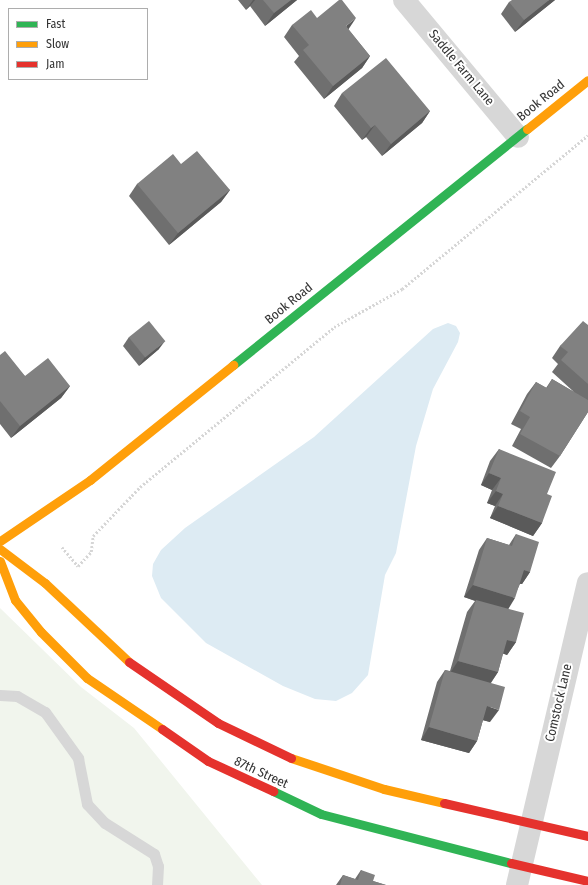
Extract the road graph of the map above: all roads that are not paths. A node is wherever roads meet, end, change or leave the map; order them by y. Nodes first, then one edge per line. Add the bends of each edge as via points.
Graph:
1 (404, 0) edge
2 (588, 80) edge
3 (518, 137) junction
4 (0, 541) edge
5 (0, 549) edge
6 (0, 561) edge
7 (588, 584) edge
8 (0, 695) edge
9 (530, 822) junction
10 (588, 836) edge
11 (520, 876) edge
12 (588, 881) edge
13 (157, 885) edge

1 - 3 street, Saddle Farm Lane
2 - 3 street, Book Road
3 - 4 street, Book Road via 90,480
5 - 9 street, 87th Street via 45,583 135,668 176,698 248,739 279,754 384,789
6 - 11 street, 87th Street via 15,600 86,678 208,761 322,814
7 - 9 street, Comstock Lane
8 - 13 lane via 22,698 45,712 78,758 87,804 105,823 154,854 158,866
9 - 10 street, 87th Street
9 - 11 street, Comstock Lane
11 - 12 street, 87th Street

